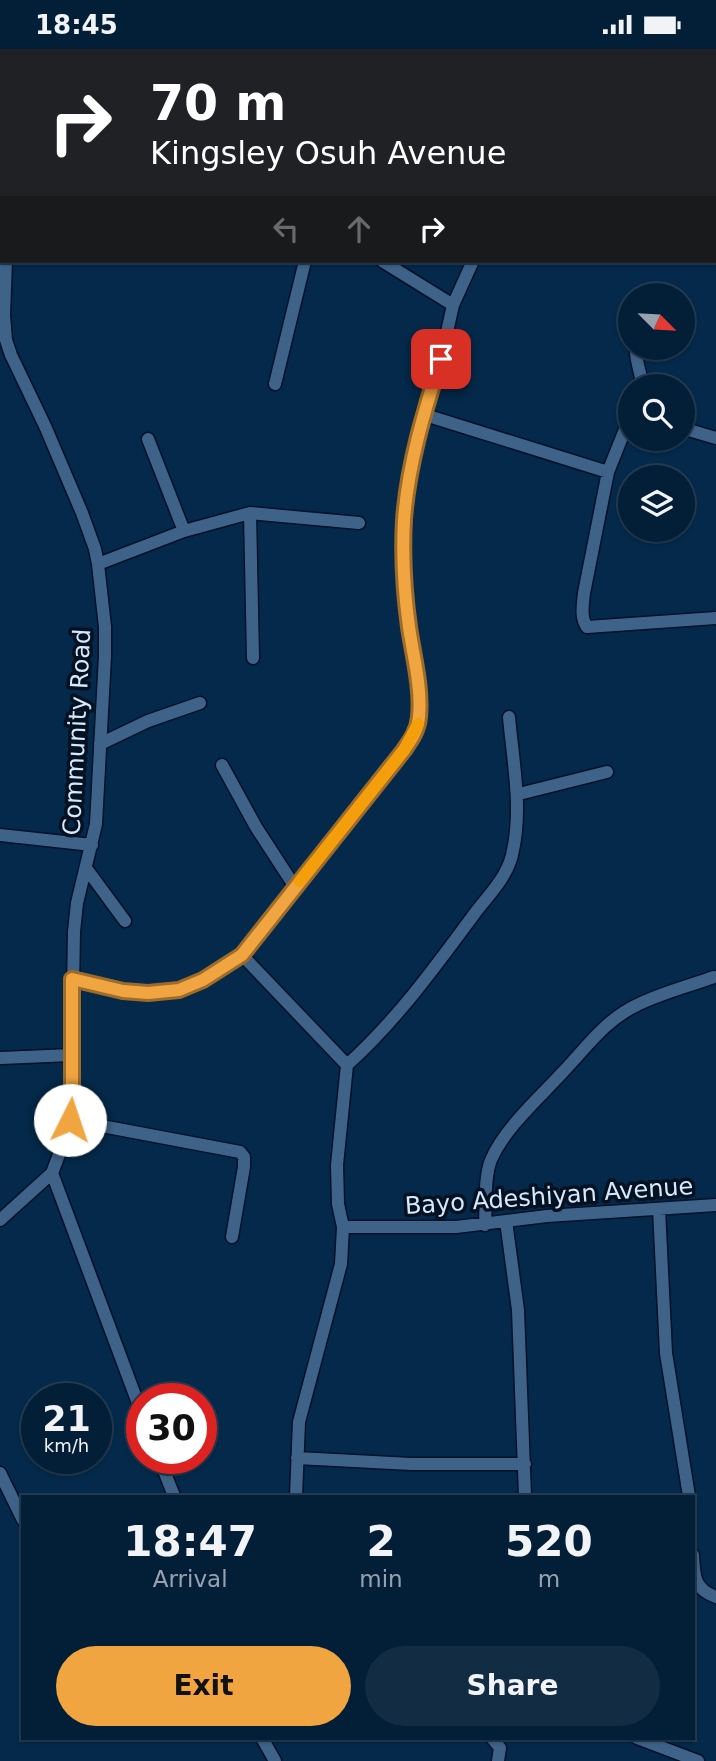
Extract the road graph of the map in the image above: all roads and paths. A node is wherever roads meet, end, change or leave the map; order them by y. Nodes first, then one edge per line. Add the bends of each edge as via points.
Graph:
1 (5, 263) edge
2 (305, 263) edge
3 (385, 263) edge
4 (472, 263) edge
5 (453, 305) junction
6 (2, 315) edge
7 (275, 384) dead end
8 (422, 414) junction
9 (695, 431) edge
10 (716, 437) edge
11 (148, 439) dead end
12 (618, 447) edge
13 (608, 472) junction
14 (250, 513) junction
15 (359, 523) dead end
16 (184, 531) junction
17 (98, 564) junction
18 (716, 618) edge
19 (253, 658) dead end
20 (200, 703) dead end
21 (509, 717) dead end
22 (100, 744) junction
23 (222, 765) dead end
24 (607, 772) dead end
25 (519, 794) junction
26 (0, 835) edge
27 (92, 845) junction
28 (86, 868) junction
29 (295, 887) junction
30 (125, 921) dead end
31 (242, 955) junction
32 (714, 977) dead end
33 (72, 979) junction
34 (71, 1055) junction
35 (1, 1058) edge
36 (347, 1065) junction
37 (70, 1120) junction
38 (52, 1173) junction
39 (716, 1205) edge
40 (659, 1209) junction
41 (0, 1220) edge
42 (506, 1221) junction
43 (485, 1225) junction
44 (343, 1227) junction
45 (233, 1237) dead end
46 (130, 1383) edge
47 (297, 1458) junction
48 (525, 1464) junction
49 (0, 1473) edge
50 (165, 1474) edge
51 (174, 1495) edge
52 (296, 1495) edge
53 (525, 1495) edge
54 (689, 1495) edge
55 (21, 1516) edge
56 (695, 1576) edge
57 (716, 1597) edge
58 (263, 1740) edge
59 (498, 1740) edge
60 (642, 1740) edge
61 (275, 1761) edge
62 (498, 1761) edge
63 (698, 1761) edge

1 - 6 street, Community Road
2 - 7 street
3 - 5 street
4 - 5 street
5 - 8 street
6 - 17 street, Community Road via 11,355 82,513
8 - 13 street
8 - 29 street via 408,491 403,557 419,702 417,728
9 - 10 street
11 - 16 street
12 - 13 street
13 - 18 street via 584,593 584,624 600,627
14 - 15 street
14 - 16 street
14 - 19 street
16 - 17 street
17 - 22 street, Community Road via 105,656
20 - 22 street
21 - 25 street
22 - 27 street, Community Road
23 - 29 street
24 - 25 street
25 - 36 street via 512,858 502,877 393,1017
26 - 27 street
27 - 28 street, Community Road
28 - 30 street
28 - 33 street, Community Road via 77,904
29 - 31 street
31 - 33 street via 179,990 123,991
31 - 36 street
32 - 43 street via 637,1005 583,1048 491,1159
33 - 34 street, Community Road
34 - 35 street
34 - 37 street, Community Road
36 - 44 street via 337,1165
37 - 38 street, Community Road
37 - 45 street via 240,1152 244,1167
38 - 41 street
38 - 46 street
39 - 40 street, Bayo Adeshiyan Avenue
40 - 42 street, Bayo Adeshiyan Avenue
40 - 54 street via 666,1353
42 - 43 street, Bayo Adeshiyan Avenue
42 - 48 street via 518,1310
43 - 44 street, Bayo Adeshiyan Avenue
44 - 47 street via 341,1264 299,1422
47 - 48 street
47 - 52 street
48 - 53 street
49 - 55 street
50 - 51 street
56 - 57 street via 705,1593
58 - 61 street
59 - 62 street
60 - 63 street

